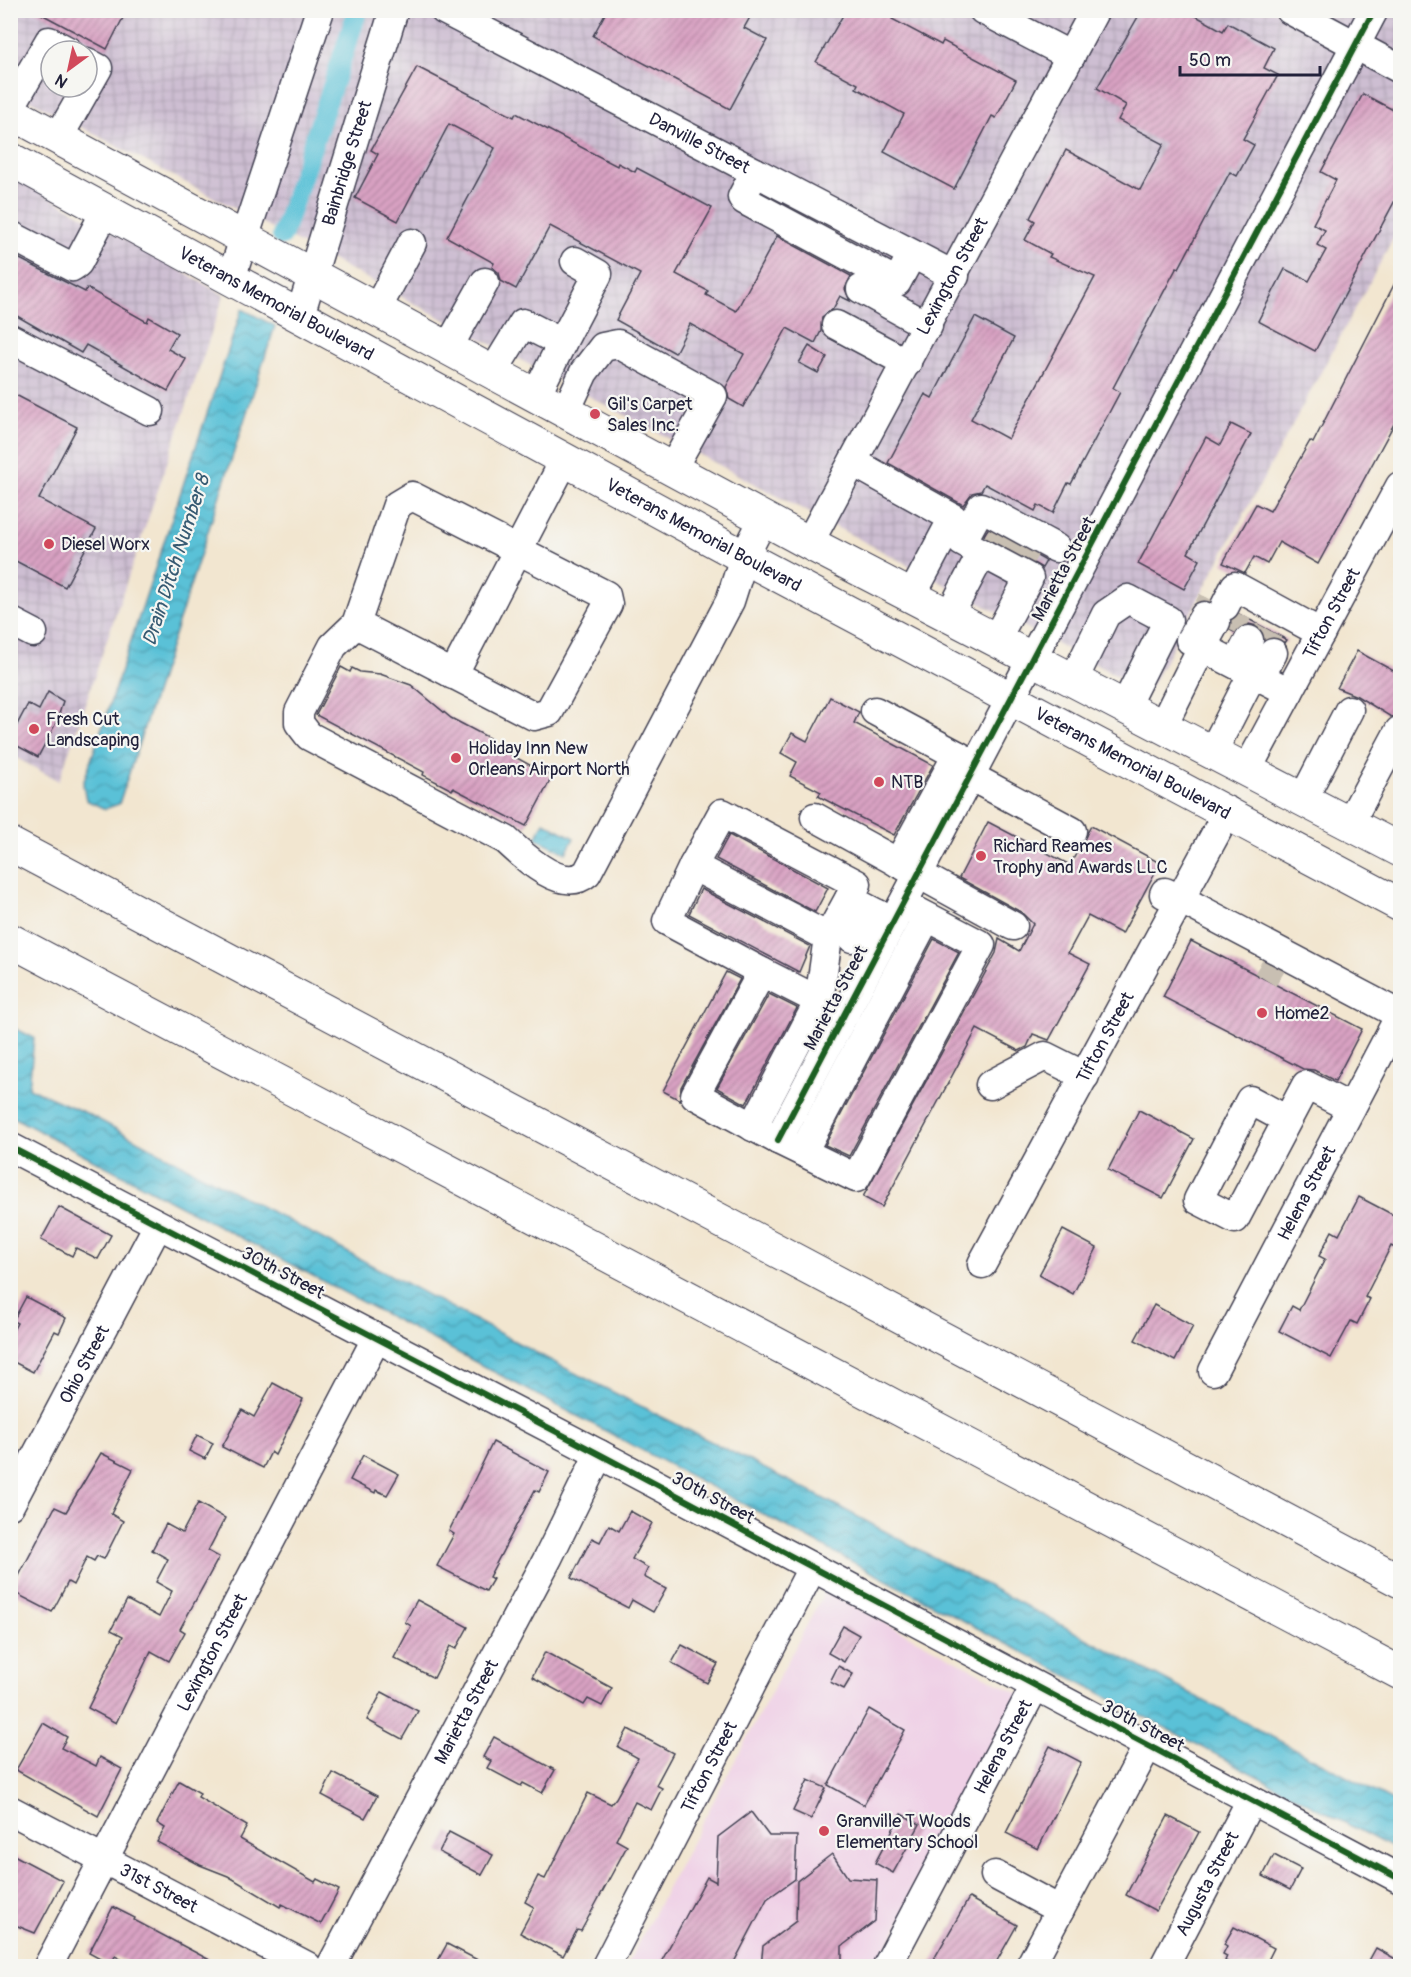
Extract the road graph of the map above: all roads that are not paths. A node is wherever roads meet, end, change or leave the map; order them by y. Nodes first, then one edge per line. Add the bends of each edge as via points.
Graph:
1 (321, 10) edge
2 (394, 10) edge
3 (444, 10) edge
4 (983, 10) edge
5 (1095, 10) edge
6 (1290, 10) edge
7 (1374, 10) edge
8 (1355, 45) junction
9 (1071, 56) junction
10 (39, 57) edge
11 (1401, 69) edge
12 (80, 99) edge
13 (10, 108) edge
14 (10, 112) edge
15 (58, 138) junction
16 (13, 168) edge
17 (105, 212) junction
18 (10, 235) edge
19 (244, 237) junction
20 (412, 243) dead end
21 (575, 261) dead end
22 (311, 274) junction
23 (955, 276) junction
24 (231, 278) junction
25 (485, 282) dead end
26 (861, 289) dead end
27 (377, 309) junction
28 (300, 315) junction
29 (836, 325) dead end
30 (928, 326) junction
31 (10, 338) edge
32 (562, 343) junction
33 (448, 348) junction
34 (908, 363) junction
35 (493, 372) junction
36 (536, 395) junction
37 (150, 411) dead end
38 (566, 411) junction
39 (564, 461) junction
40 (853, 462) junction
41 (672, 469) junction
42 (1401, 486) edge
43 (764, 518) junction
44 (809, 543) junction
45 (519, 550) junction
46 (982, 553) junction
47 (744, 557) junction
48 (1029, 557) junction
49 (1083, 564) junction
50 (911, 597) junction
51 (949, 616) junction
52 (356, 624) junction
53 (1246, 631) junction
54 (1321, 633) junction
55 (995, 641) junction
56 (1032, 661) junction
57 (453, 675) junction
58 (1072, 681) junction
59 (1289, 692) junction
60 (1011, 700) junction
61 (1124, 708) junction
62 (1349, 710) dead end
63 (875, 711) dead end
64 (1162, 727) junction
65 (1399, 731) dead end
66 (1212, 753) junction
67 (967, 766) junction
68 (1247, 770) junction
69 (1303, 799) junction
70 (1227, 811) junction
71 (815, 817) dead end
72 (1257, 827) junction
73 (1072, 831) dead end
74 (1384, 842) edge
75 (10, 844) edge
76 (1328, 865) junction
77 (693, 866) junction
78 (908, 868) junction
79 (849, 899) junction
80 (1180, 899) junction
81 (1401, 905) edge
82 (900, 914) junction
83 (1013, 926) dead end
84 (10, 940) edge
85 (837, 946) junction
86 (762, 972) junction
87 (819, 1001) junction
88 (844, 1014) junction
89 (1401, 1015) edge
90 (1084, 1076) junction
91 (990, 1085) dead end
92 (1352, 1108) junction
93 (1287, 1120) dead end
94 (753, 1126) junction
95 (790, 1146) junction
96 (10, 1147) edge
97 (158, 1225) junction
98 (982, 1264) dead end
99 (376, 1339) junction
100 (1213, 1371) dead end
101 (599, 1454) junction
102 (10, 1505) edge
103 (812, 1568) junction
104 (1401, 1581) edge
105 (1401, 1673) edge
106 (1035, 1686) junction
107 (1148, 1745) junction
108 (1251, 1800) junction
109 (10, 1810) edge
110 (104, 1860) junction
111 (995, 1875) dead end
112 (1401, 1879) edge
113 (1060, 1910) junction
114 (48, 1966) edge
115 (307, 1966) edge
116 (331, 1966) edge
117 (606, 1966) edge
118 (886, 1966) edge
119 (1030, 1966) edge
120 (1164, 1966) edge

1 - 19 street
2 - 22 street, Bainbridge Street
3 - 23 street, Danville Street
4 - 9 street
5 - 9 street, Lexington Street
6 - 8 street
7 - 8 street, Marietta Street
8 - 11 street
8 - 49 street, Marietta Street
9 - 23 street, Lexington Street
10 - 13 street
12 - 15 street
14 - 15 main road
15 - 19 main road
16 - 17 main road, Veterans Memorial Boulevard
17 - 18 street via 78,263 72,267
17 - 24 main road, Veterans Memorial Boulevard
19 - 22 main road
19 - 24 street
20 - 27 street
21 - 32 street via 598,274
22 - 27 main road
22 - 28 street, Bainbridge Street
23 - 30 street, Lexington Street
24 - 28 main road, Veterans Memorial Boulevard
25 - 33 street
26 - 30 street
27 - 33 main road
28 - 39 main road, Veterans Memorial Boulevard
29 - 34 street
30 - 34 street, Lexington Street
31 - 37 street
32 - 35 street via 524,323
32 - 36 street
33 - 35 main road
34 - 40 street, Lexington Street
35 - 36 main road
36 - 38 main road
38 - 41 main road
38 - 41 street via 584,372 603,347 618,344 713,396
39 - 45 street
39 - 47 main road, Veterans Memorial Boulevard
40 - 44 street, Lexington Street
40 - 50 street via 953,518
41 - 43 main road
42 - 54 street, Tifton Street
43 - 44 main road
43 - 47 street
44 - 50 main road
45 - 52 street via 412,496 403,499 397,505
45 - 57 street
45 - 57 street via 600,590 608,604 544,715 534,716
46 - 48 street
46 - 48 street via 962,542 981,507
46 - 51 street
47 - 52 street via 730,601 587,873 574,881 566,881 524,859 506,840 303,731 298,712 333,646
47 - 60 main road, Veterans Memorial Boulevard
48 - 49 street
48 - 55 street
49 - 56 street, Marietta Street
50 - 51 main road
51 - 55 main road
52 - 57 street
53 - 54 street
53 - 59 street
53 - 64 street
53 - 66 street
54 - 59 street, Tifton Street
55 - 56 main road
56 - 58 main road
56 - 60 street, Marietta Street
58 - 61 main road
58 - 61 street via 1106,614 1128,599 1168,620
59 - 68 street, Tifton Street
60 - 67 street, Marietta Street
60 - 70 main road, Veterans Memorial Boulevard
61 - 64 main road
62 - 69 street
63 - 67 street
64 - 66 main road
65 - 74 street
66 - 68 main road
67 - 73 street
67 - 78 street, Marietta Street
68 - 69 main road
69 - 72 main road via 1300,816 1291,824
69 - 74 main road
70 - 72 main road, Veterans Memorial Boulevard
70 - 80 street, Tifton Street
71 - 78 street
72 - 76 main road, Veterans Memorial Boulevard
74 - 76 main road via 1347,842 1335,850
75 - 104 main road
76 - 81 main road, Veterans Memorial Boulevard
77 - 79 street via 722,813 857,884
77 - 85 street
77 - 86 street via 667,921
78 - 82 street, Marietta Street
78 - 83 street
79 - 82 street
79 - 85 street
80 - 89 street via 1277,960
80 - 90 street, Tifton Street
82 - 85 street
82 - 88 street, Marietta Street
82 - 95 street
82 - 95 street via 981,945 856,1178
84 - 105 main road
85 - 87 street
86 - 87 street
86 - 94 street via 695,1095
87 - 88 street
87 - 94 street
88 - 95 street, Marietta Street
89 - 92 street, Helena Street
90 - 91 street via 1045,1056
90 - 98 street, Tifton Street
92 - 93 street via 1306,1085
92 - 100 street, Helena Street
94 - 95 street
96 - 97 street, 30th Street
97 - 99 street, 30th Street
97 - 102 street, Ohio Street
99 - 101 street, 30th Street
99 - 110 street, Lexington Street
101 - 103 street, 30th Street
101 - 116 street, Marietta Street via 548,1558
103 - 106 street, 30th Street
103 - 117 street, Tifton Street
106 - 107 street, 30th Street
106 - 118 street, Helena Street
107 - 108 street, 30th Street
107 - 113 street
108 - 112 street, 30th Street
108 - 120 street, Augusta Street
109 - 110 street, 31st Street
110 - 114 street, Lexington Street
110 - 115 street, 31st Street
111 - 113 street
113 - 119 street

